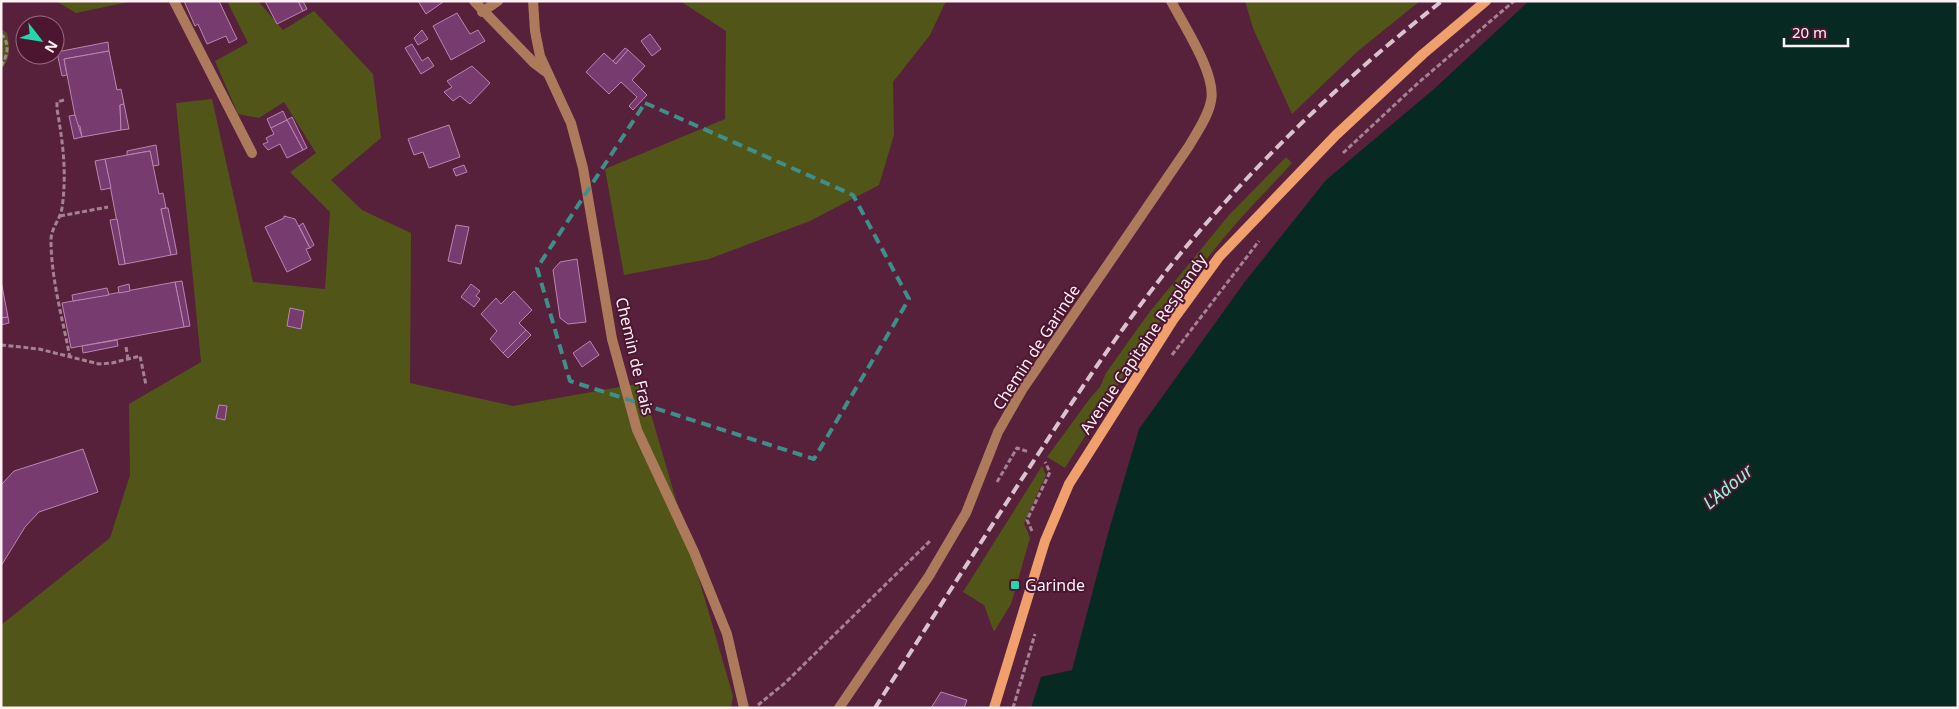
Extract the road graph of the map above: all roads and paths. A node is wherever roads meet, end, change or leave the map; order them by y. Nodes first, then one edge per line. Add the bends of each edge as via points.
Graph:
1 (174, 1) edge
2 (474, 1) edge
3 (498, 1) edge
4 (533, 1) edge
5 (1171, 1) edge
6 (1486, 1) edge
7 (1514, 1) edge
8 (482, 12) junction
9 (1, 34) edge
10 (1, 66) edge
11 (547, 73) junction
12 (64, 100) dead end
13 (252, 153) dead end
14 (1339, 157) dead end
15 (108, 207) dead end
16 (60, 216) junction
17 (1265, 234) dead end
18 (1, 346) edge
19 (126, 347) dead end
20 (70, 358) junction
21 (1170, 358) dead end
22 (128, 359) junction
23 (146, 385) dead end
24 (1029, 452) dead end
25 (1045, 462) dead end
26 (978, 483) junction
27 (932, 539) dead end
28 (1045, 541) junction
29 (1035, 633) dead end
30 (744, 708) edge
31 (754, 708) edge
32 (839, 708) edge
33 (994, 708) edge
34 (1013, 708) edge

1 - 13 street
2 - 8 street
3 - 8 street
4 - 11 street, Chemin de Frais via 535,31
5 - 26 street, Chemin de Garinde via 1209,75 1212,99 1189,146 1022,390 998,432
6 - 28 main road, Avenue Capitaine Resplandy via 1336,135 1220,258 1173,320 1110,416 1069,484
7 - 14 path via 1418,83
8 - 11 street
9 - 10 path via 7,42
11 - 30 street, Chemin de Frais via 571,123 583,168 612,339 637,430 694,552 727,634
12 - 16 path via 57,102 66,175
15 - 16 path
16 - 20 path via 51,238
17 - 21 path
18 - 20 path via 27,347
19 - 22 path
20 - 22 path via 98,364
22 - 23 path via 140,356
24 - 26 path via 1017,448 994,487
25 - 28 path via 1050,472 1027,520 1033,538
26 - 32 street, Chemin de Garinde via 966,513 929,576
27 - 31 path via 785,683
28 - 33 main road, Avenue Capitaine Resplandy
29 - 34 path

